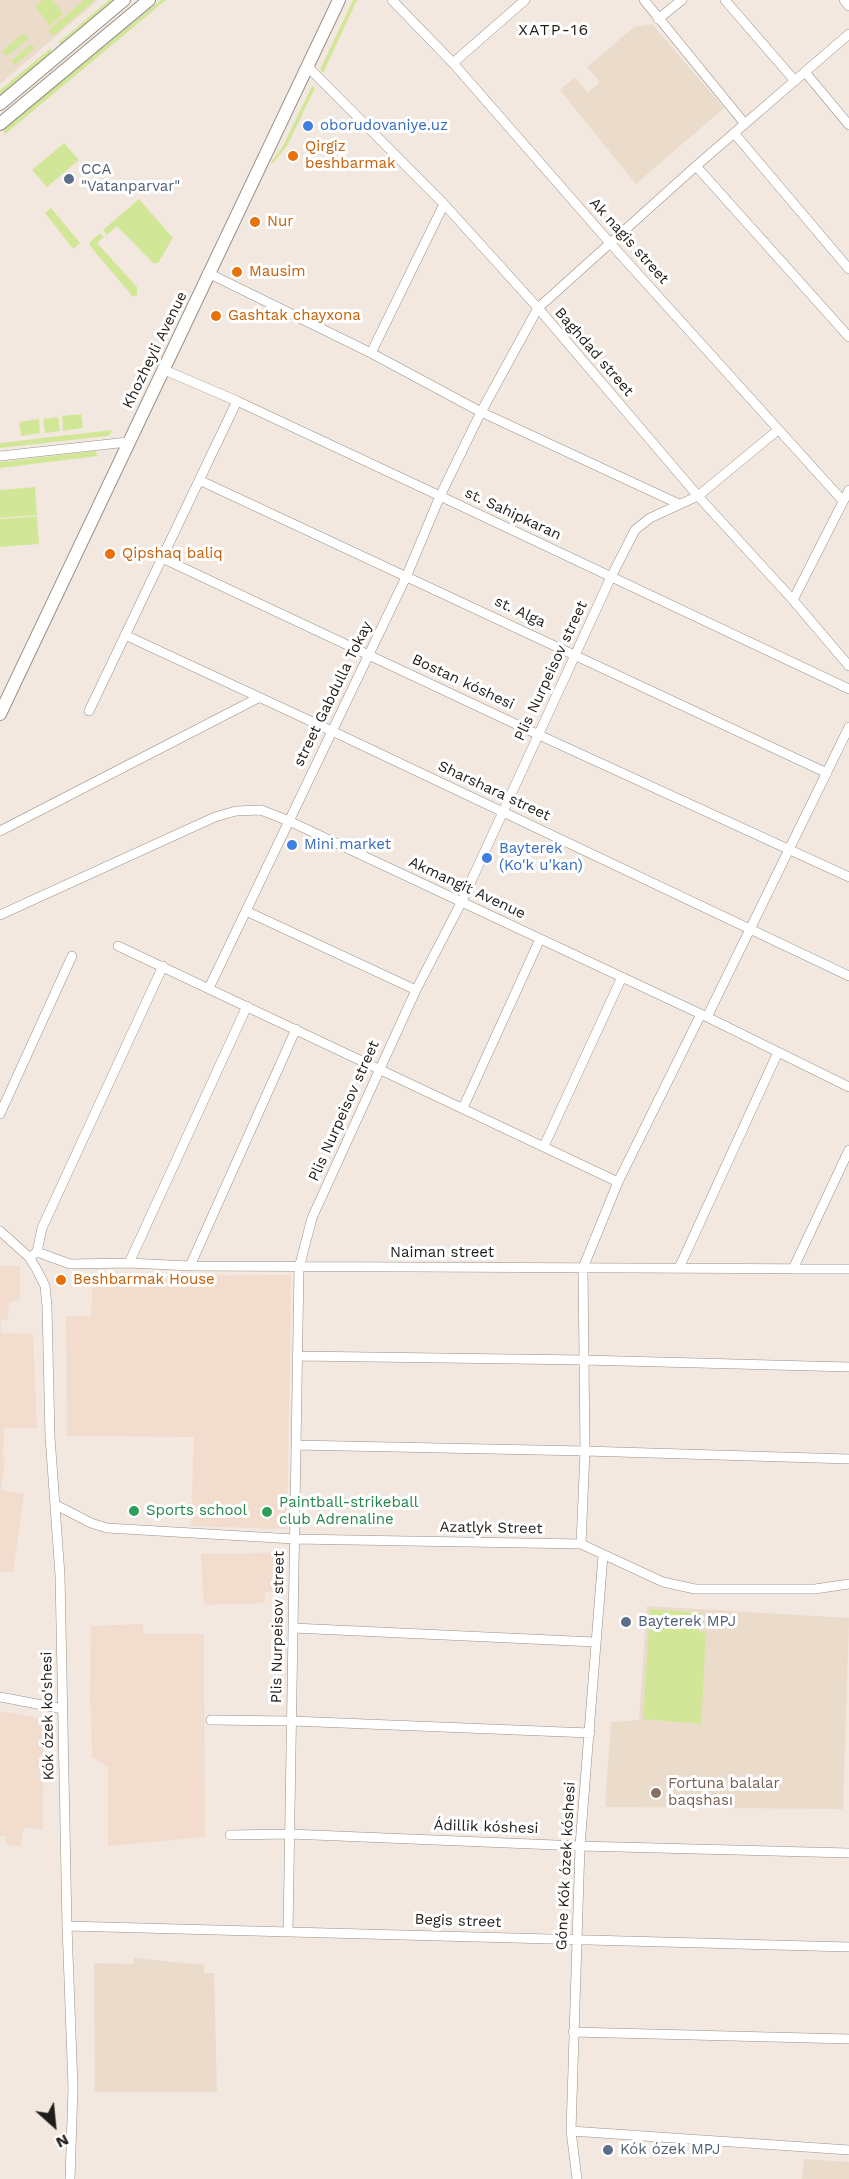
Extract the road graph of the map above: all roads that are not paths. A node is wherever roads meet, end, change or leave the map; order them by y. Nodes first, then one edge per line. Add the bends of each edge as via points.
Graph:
1 (124, 0) edge
2 (148, 0) edge
3 (339, 0) edge
4 (392, 0) edge
5 (525, 0) edge
6 (644, 0) edge
7 (682, 0) edge
8 (725, 0) edge
9 (844, 0) edge
10 (849, 6) edge
11 (658, 19) junction
12 (849, 34) edge
13 (453, 63) junction
14 (307, 66) junction
15 (805, 72) junction
16 (795, 81) junction
17 (0, 104) edge
18 (0, 124) edge
19 (745, 124) junction
20 (849, 125) edge
21 (734, 133) junction
22 (696, 166) junction
23 (444, 204) junction
24 (610, 243) junction
25 (849, 269) edge
26 (208, 273) junction
27 (538, 308) junction
28 (849, 338) edge
29 (371, 352) junction
30 (162, 369) junction
31 (237, 401) junction
32 (481, 412) junction
33 (778, 430) junction
34 (128, 442) junction
35 (0, 456) edge
36 (200, 480) junction
37 (849, 490) edge
38 (440, 496) junction
39 (698, 496) junction
40 (843, 501) junction
41 (679, 504) junction
42 (162, 558) junction
43 (407, 575) junction
44 (611, 577) junction
45 (794, 600) junction
46 (125, 635) junction
47 (369, 654) junction
48 (575, 654) junction
49 (849, 666) edge
50 (849, 689) edge
51 (258, 698) junction
52 (89, 711) dead end
53 (0, 714) edge
54 (849, 728) edge
55 (332, 731) junction
56 (538, 735) junction
57 (827, 772) junction
58 (502, 812) junction
59 (289, 821) junction
60 (0, 831) edge
61 (789, 850) junction
62 (849, 877) edge
63 (461, 903) junction
64 (246, 911) junction
65 (0, 915) edge
66 (750, 929) junction
67 (540, 939) junction
68 (118, 946) dead end
69 (72, 956) dead end
70 (163, 966) junction
71 (849, 976) edge
72 (622, 977) junction
73 (209, 988) junction
74 (416, 990) junction
75 (247, 1006) junction
76 (704, 1015) junction
77 (296, 1029) junction
78 (778, 1052) junction
79 (379, 1068) junction
80 (849, 1087) edge
81 (463, 1108) junction
82 (0, 1114) edge
83 (544, 1146) junction
84 (849, 1150) edge
85 (618, 1182) junction
86 (0, 1231) edge
87 (33, 1255) junction
88 (129, 1263) junction
89 (190, 1266) junction
90 (299, 1268) junction
91 (583, 1268) junction
92 (679, 1268) junction
93 (793, 1269) junction
94 (849, 1269) edge
95 (298, 1356) junction
96 (584, 1360) junction
97 (849, 1367) edge
98 (296, 1445) junction
99 (585, 1451) junction
100 (849, 1459) edge
101 (56, 1505) junction
102 (294, 1539) junction
103 (581, 1544) junction
104 (603, 1555) junction
105 (849, 1584) edge
106 (293, 1628) junction
107 (596, 1642) junction
108 (0, 1697) edge
109 (63, 1709) junction
110 (211, 1720) dead end
111 (292, 1721) junction
112 (590, 1732) junction
113 (289, 1834) junction
114 (230, 1835) dead end
115 (580, 1846) junction
116 (849, 1853) edge
117 (67, 1926) junction
118 (288, 1931) junction
119 (577, 1939) junction
120 (849, 1947) edge
121 (573, 2032) junction
122 (849, 2038) edge
123 (571, 2130) junction
124 (849, 2150) edge
125 (70, 2179) edge
126 (577, 2179) edge

1 - 17 main road
2 - 18 main road
3 - 14 main road, Khozheyli Avenue
4 - 13 street, Ak nagis street
5 - 13 street
6 - 11 street
7 - 11 street
8 - 16 street
9 - 10 street
11 - 19 street
12 - 15 street, street Gabdulla Tokay
13 - 24 street, Ak nagis street
14 - 23 street, Baghdad street
14 - 26 main road, Khozheyli Avenue
15 - 16 street, street Gabdulla Tokay
15 - 20 street
16 - 19 street, street Gabdulla Tokay
19 - 21 street, street Gabdulla Tokay
21 - 22 street, street Gabdulla Tokay
21 - 25 street
22 - 24 street, street Gabdulla Tokay
22 - 28 street
23 - 27 street, Baghdad street
23 - 29 street
24 - 27 street, street Gabdulla Tokay
24 - 33 street, Ak nagis street
26 - 29 street
26 - 30 main road, Khozheyli Avenue
27 - 32 street, street Gabdulla Tokay
27 - 39 street, Baghdad street
29 - 32 street
30 - 31 street, st. Sahipkaran
30 - 34 main road, Khozheyli Avenue
31 - 36 street
31 - 38 street, st. Sahipkaran
32 - 38 street, street Gabdulla Tokay
32 - 41 street
33 - 39 street, Plis Nurpeisov street
33 - 40 street, Ak nagis street
34 - 35 street
34 - 53 main road, Khozheyli Avenue
36 - 42 street
36 - 43 street, st. Alga
37 - 40 street
38 - 43 street, street Gabdulla Tokay
38 - 44 street, st. Sahipkaran
39 - 41 street, Plis Nurpeisov street
39 - 45 street, Baghdad street
40 - 45 street
41 - 44 street, Plis Nurpeisov street via 635,530
42 - 46 street
42 - 47 street, Bostan kóshesi
43 - 47 street, street Gabdulla Tokay
43 - 48 street, st. Alga
44 - 48 street, Plis Nurpeisov street
44 - 50 street, st. Sahipkaran
45 - 49 street, Baghdad street
46 - 51 street, Sharshara street
46 - 52 street
47 - 55 street, street Gabdulla Tokay
47 - 56 street, Bostan kóshesi
48 - 56 street, Plis Nurpeisov street
48 - 57 street, st. Alga
51 - 55 street, Sharshara street
51 - 60 street
54 - 57 street
55 - 58 street, Sharshara street
55 - 59 street, street Gabdulla Tokay
56 - 58 street, Plis Nurpeisov street
56 - 61 street, Bostan kóshesi
57 - 61 street
58 - 63 street, Plis Nurpeisov street
58 - 66 street, Sharshara street
59 - 63 street, Akmangit Avenue
59 - 64 street, street Gabdulla Tokay
59 - 65 street, Akmangit Avenue via 261,810 215,817
61 - 62 street, Bostan kóshesi
61 - 66 street
63 - 67 street, Akmangit Avenue
63 - 74 street, Plis Nurpeisov street
64 - 73 street, street Gabdulla Tokay
64 - 74 street
66 - 71 street, Sharshara street
66 - 76 street
67 - 72 street, Akmangit Avenue
67 - 81 street
68 - 70 street
69 - 82 street
70 - 73 street
70 - 87 street
72 - 76 street, Akmangit Avenue
72 - 83 street
73 - 75 street
74 - 79 street, Plis Nurpeisov street
75 - 77 street
75 - 88 street
76 - 78 street, Akmangit Avenue
76 - 85 street
77 - 79 street
77 - 89 street
78 - 80 street, Akmangit Avenue
78 - 92 street
79 - 81 street
79 - 90 street, Plis Nurpeisov street via 312,1218
81 - 83 street
83 - 85 street
84 - 93 street
85 - 91 street
86 - 87 street, Naiman street
87 - 88 street, Naiman street via 70,1264
87 - 101 street, Kók ózek ko'shesi via 45,1286 47,1306
88 - 89 street, Naiman street
89 - 90 street, Naiman street
90 - 91 street, Naiman street
90 - 95 street, Plis Nurpeisov street
91 - 92 street, Naiman street
91 - 96 street
92 - 93 street, Naiman street
93 - 94 street, Naiman street
95 - 96 street
95 - 98 street, Plis Nurpeisov street
96 - 97 street
96 - 99 street
98 - 99 street
98 - 102 street, Plis Nurpeisov street
99 - 100 street
99 - 103 street
101 - 102 street, Azatlyk Street via 107,1528
101 - 109 street, Kók ózek ko'shesi
102 - 103 street, Azatlyk Street
102 - 106 street, Plis Nurpeisov street
103 - 104 street, Azatlyk Street
104 - 105 street, Azatlyk Street via 663,1582 694,1589 806,1589
104 - 107 street, Góne Kók ózek kóshesi
106 - 107 street
106 - 111 street, Plis Nurpeisov street
107 - 112 street, Góne Kók ózek kóshesi
108 - 109 street
109 - 117 street, Kók ózek ko'shesi
110 - 111 street
111 - 112 street
111 - 113 street, Plis Nurpeisov street
112 - 115 street, Góne Kók ózek kóshesi
113 - 114 street, Ádillik kóshesi
113 - 115 street, Ádillik kóshesi
113 - 118 street, Plis Nurpeisov street
115 - 116 street, Ádillik kóshesi
115 - 119 street, Góne Kók ózek kóshesi
117 - 118 street, Begis street
117 - 125 street, Kók ózek ko'shesi via 73,2088
118 - 119 street, Begis street
119 - 120 street, Begis street
119 - 121 street, Góne Kók ózek kóshesi
121 - 122 street
121 - 123 street, Góne Kók ózek kóshesi
123 - 124 street
123 - 126 street, Góne Kók ózek kóshesi

